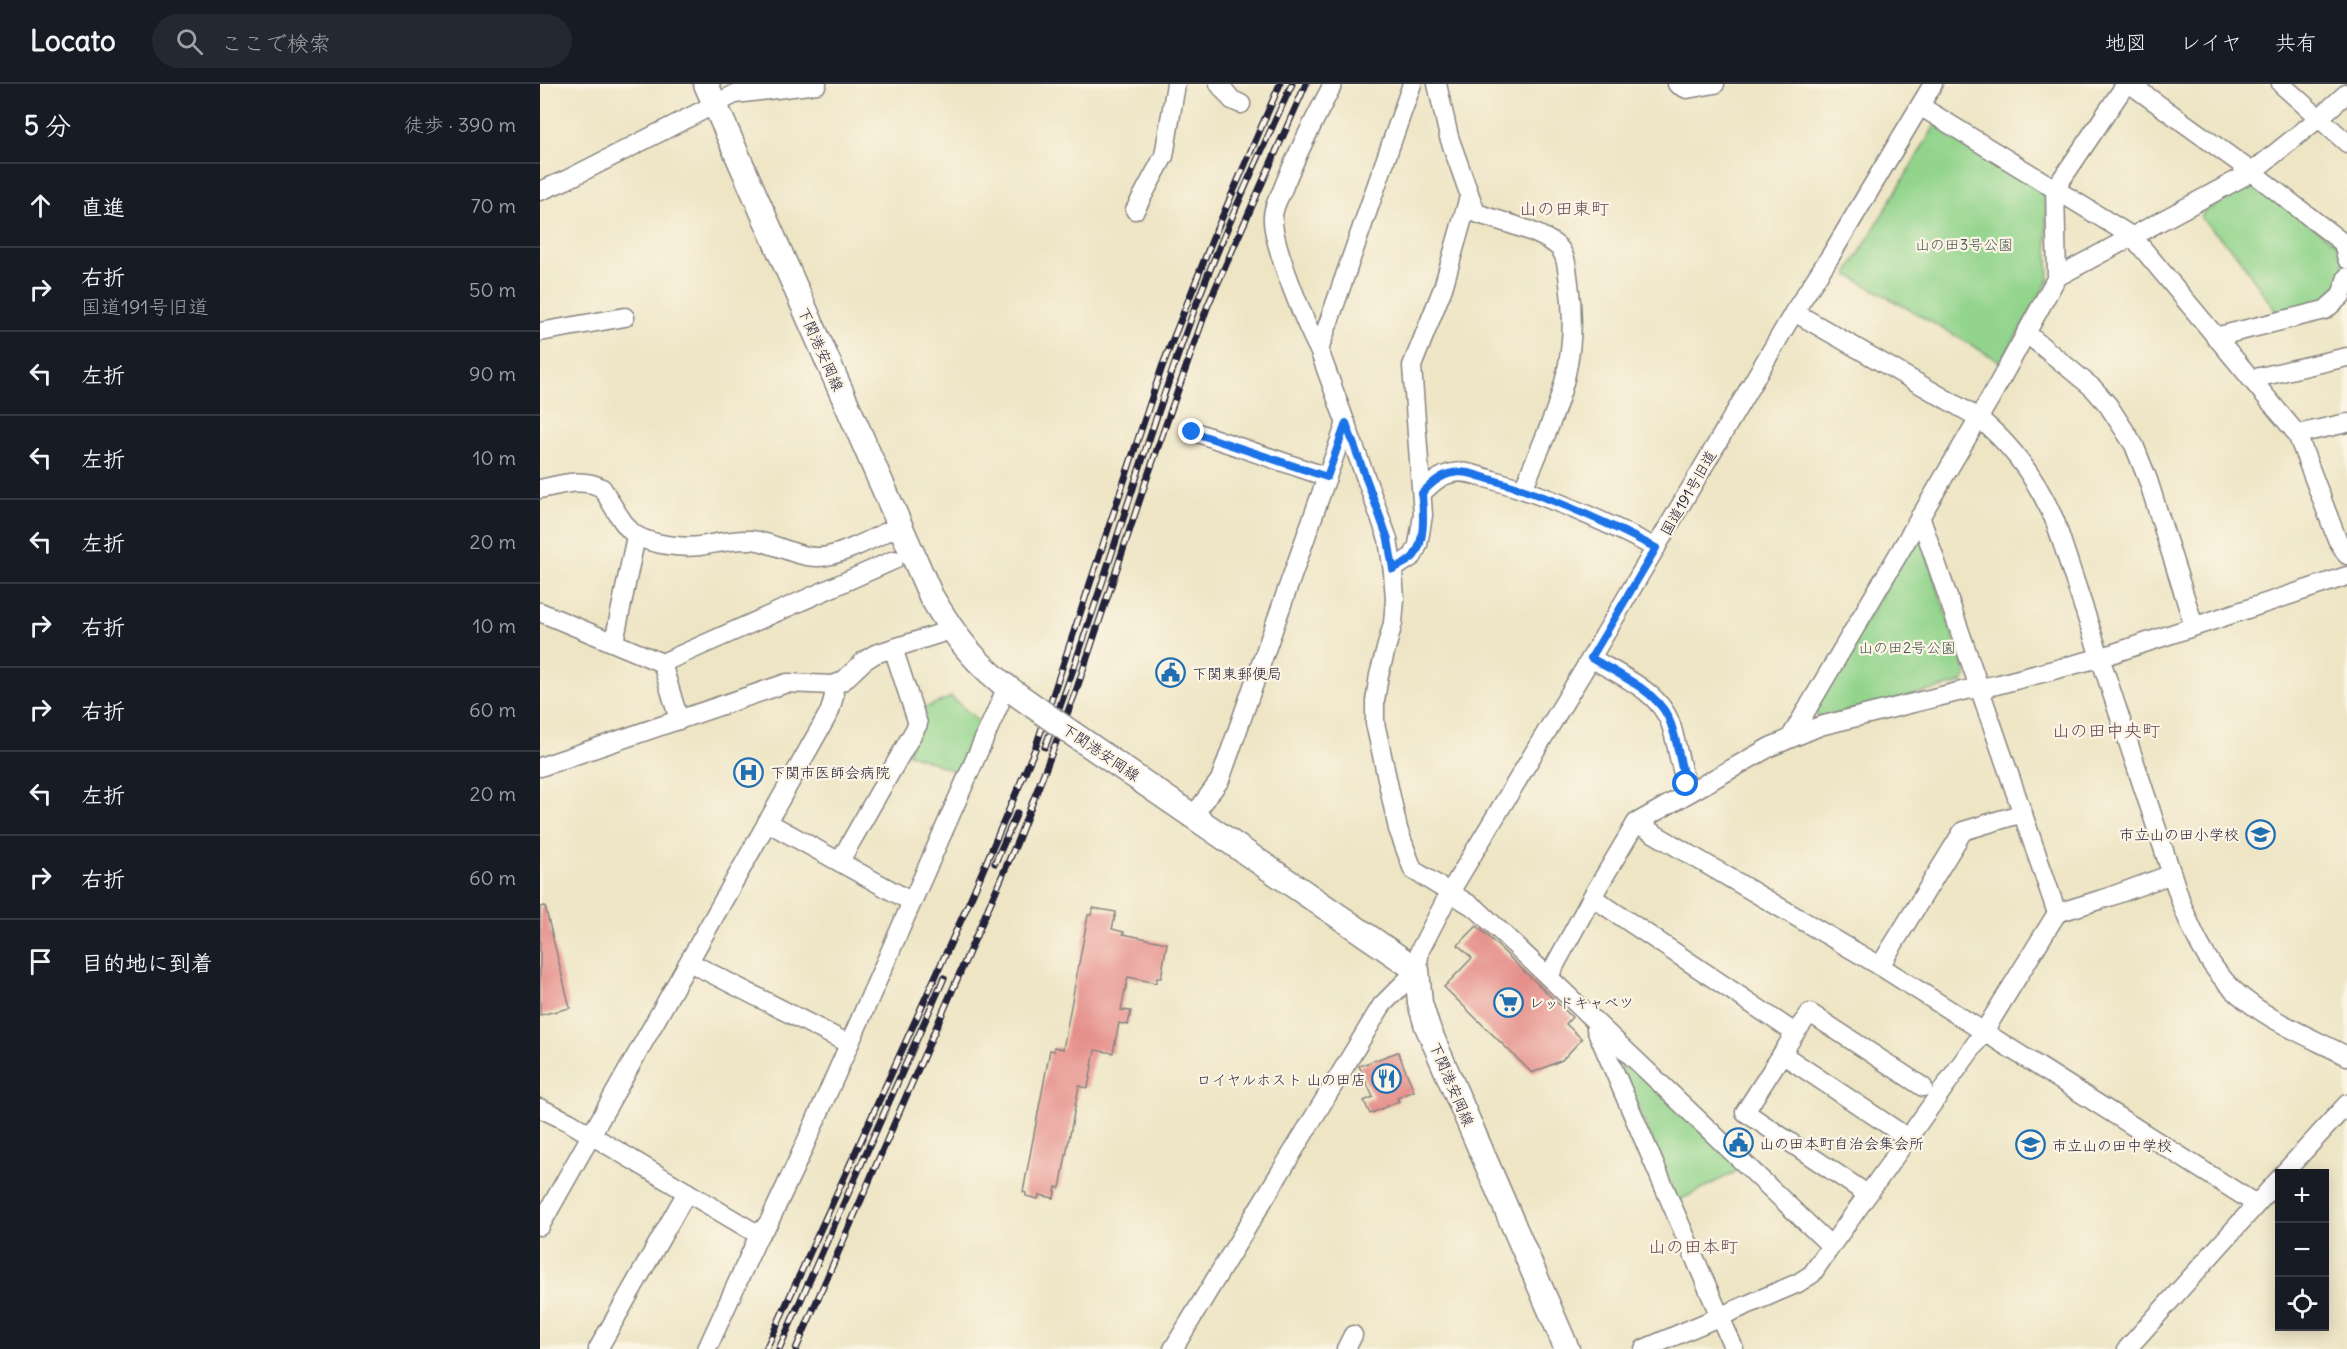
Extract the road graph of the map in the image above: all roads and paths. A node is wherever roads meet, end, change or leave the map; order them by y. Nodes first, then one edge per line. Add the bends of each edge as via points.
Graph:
1 (817, 84) edge
2 (1176, 84) edge
3 (1219, 84) edge
4 (1333, 84) edge
5 (1412, 84) edge
6 (1437, 84) edge
7 (1677, 84) edge
8 (1715, 84) edge
9 (1933, 84) edge
10 (2128, 84) edge
11 (2281, 84) edge
12 (2347, 93) edge
13 (710, 94) edge
14 (1241, 104) dead end
15 (1920, 106) junction
16 (2319, 118) junction
17 (2347, 143) edge
18 (2252, 172) junction
19 (2055, 189) junction
20 (540, 191) edge
21 (1469, 197) junction
22 (1135, 210) dead end
23 (2133, 237) junction
24 (2347, 259) edge
25 (2057, 277) junction
26 (2347, 277) edge
27 (1794, 312) junction
28 (625, 317) dead end
29 (540, 332) edge
30 (2026, 333) junction
31 (2215, 337) junction
32 (1318, 350) junction
33 (2347, 357) edge
34 (2251, 379) junction
35 (1977, 417) junction
36 (1346, 423) junction
37 (2347, 423) edge
38 (1192, 432) dead end
39 (2297, 434) junction
40 (1327, 477) junction
41 (540, 489) edge
42 (1523, 489) junction
43 (1422, 493) junction
44 (1920, 516) junction
45 (899, 526) junction
46 (636, 536) junction
47 (1656, 548) junction
48 (2347, 555) edge
49 (894, 560) dead end
50 (1393, 569) junction
51 (2347, 576) edge
52 (540, 612) edge
53 (2194, 626) junction
54 (951, 630) junction
55 (614, 642) junction
56 (893, 648) junction
57 (1591, 658) junction
58 (2099, 658) junction
59 (662, 663) junction
60 (833, 685) junction
61 (1980, 688) junction
62 (1011, 690) junction
63 (679, 720) junction
64 (1790, 738) junction
65 (540, 767) edge
66 (1689, 792) junction
67 (2023, 813) junction
68 (1194, 815) junction
69 (767, 822) junction
70 (1636, 823) junction
71 (840, 861) junction
72 (2172, 874) junction
73 (1450, 892) junction
74 (1592, 897) junction
75 (912, 902) junction
76 (2057, 913) junction
77 (689, 962) junction
78 (1880, 966) junction
79 (1417, 970) junction
80 (1549, 976) junction
81 (1593, 1022) junction
82 (1795, 1033) junction
83 (1983, 1033) junction
84 (849, 1044) junction
85 (1782, 1054) junction
86 (2347, 1056) edge
87 (1923, 1086) dead end
88 (2347, 1104) edge
89 (540, 1108) edge
90 (591, 1136) junction
91 (1908, 1138) junction
92 (2287, 1169) edge
93 (2275, 1183) edge
94 (687, 1192) junction
95 (1867, 1194) junction
96 (2256, 1204) junction
97 (540, 1226) edge
98 (759, 1235) junction
99 (1832, 1245) junction
100 (1721, 1317) junction
101 (598, 1349) edge
102 (707, 1349) edge
103 (1173, 1349) edge
104 (1567, 1349) edge
105 (1644, 1349) edge
106 (1734, 1349) edge
107 (2127, 1349) edge

1 - 13 street
2 - 22 street via 1164,156
3 - 14 street via 1232,100
4 - 32 street via 1303,137 1273,214 1272,226
5 - 32 street
6 - 21 street
7 - 8 street via 1688,89
9 - 15 street, 国道191号旧道
10 - 18 street
10 - 19 street
11 - 16 street
12 - 16 street
13 - 20 street via 566,180
13 - 45 main road, 下関港安岡線
15 - 19 street
15 - 27 street, 国道191号旧道
16 - 17 street
16 - 18 street
18 - 23 street
18 - 24 street via 2343,243
19 - 23 street
19 - 25 street
21 - 42 street via 1476,213 1505,221 1556,244 1565,258 1571,310 1570,360 1552,424
21 - 43 street via 1443,288 1412,366
23 - 25 street
23 - 31 street
25 - 30 street
26 - 31 street via 2341,296 2325,310
27 - 35 street
27 - 47 street, 国道191号旧道
28 - 29 street
30 - 35 street
30 - 53 street via 2092,388 2134,445
31 - 34 street
32 - 36 street
33 - 34 street
34 - 39 street
35 - 44 street
35 - 58 street via 2019,457 2050,509
36 - 40 street
36 - 50 street via 1388,539
37 - 39 street
38 - 40 street
39 - 48 street via 2337,539
40 - 68 street via 1220,780
41 - 46 street via 581,482 598,485
42 - 43 street via 1467,472 1451,473
42 - 47 street
43 - 50 street via 1422,528 1417,550
44 - 61 street
44 - 64 street
45 - 46 street via 832,555 817,557 749,540 687,546
45 - 54 main road, 下関港安岡線
46 - 55 street
47 - 57 street, 国道191号旧道
49 - 59 street
50 - 73 street via 1393,623 1375,701 1377,739 1398,829 1413,870
51 - 53 street
52 - 55 street
53 - 58 street
54 - 56 street
54 - 62 main road, 下関港安岡線 via 984,668
55 - 59 street
56 - 60 street via 875,654
56 - 71 street via 918,724
57 - 66 street via 1649,694 1665,711
57 - 73 street, 国道191号旧道
58 - 61 street
58 - 72 street
59 - 63 street
60 - 63 street via 787,682
60 - 69 street via 830,711
61 - 64 street via 1820,726
61 - 67 street
62 - 68 main road, 下関港安岡線, bridge
62 - 75 street
63 - 65 street
64 - 66 street
66 - 70 street
67 - 76 street
67 - 78 street via 1963,831
68 - 79 main road, 下関港安岡線
69 - 71 street
69 - 77 street
70 - 74 street
70 - 78 street
71 - 75 street
72 - 76 street
72 - 86 street via 2197,939 2226,982 2273,1017
73 - 79 street, 国道191号旧道 via 1420,950
73 - 80 street via 1477,909
74 - 80 street
74 - 82 street
75 - 84 street
76 - 83 street
77 - 84 street
77 - 90 street
78 - 83 street
79 - 103 street via 1382,1005
79 - 104 main road, 下関港安岡線 via 1427,1026
80 - 81 street
81 - 99 street
81 - 100 street
82 - 85 street
82 - 87 street via 1810,1013
83 - 91 street
83 - 96 street
84 - 98 street via 769,1222
85 - 91 street
85 - 95 street via 1745,1112
88 - 92 street
89 - 90 street
90 - 94 street
90 - 97 street
91 - 95 street
93 - 96 street
94 - 98 street
94 - 101 street
95 - 99 street
96 - 107 street
98 - 102 street
99 - 100 street via 1812,1274
100 - 105 street
100 - 106 street

